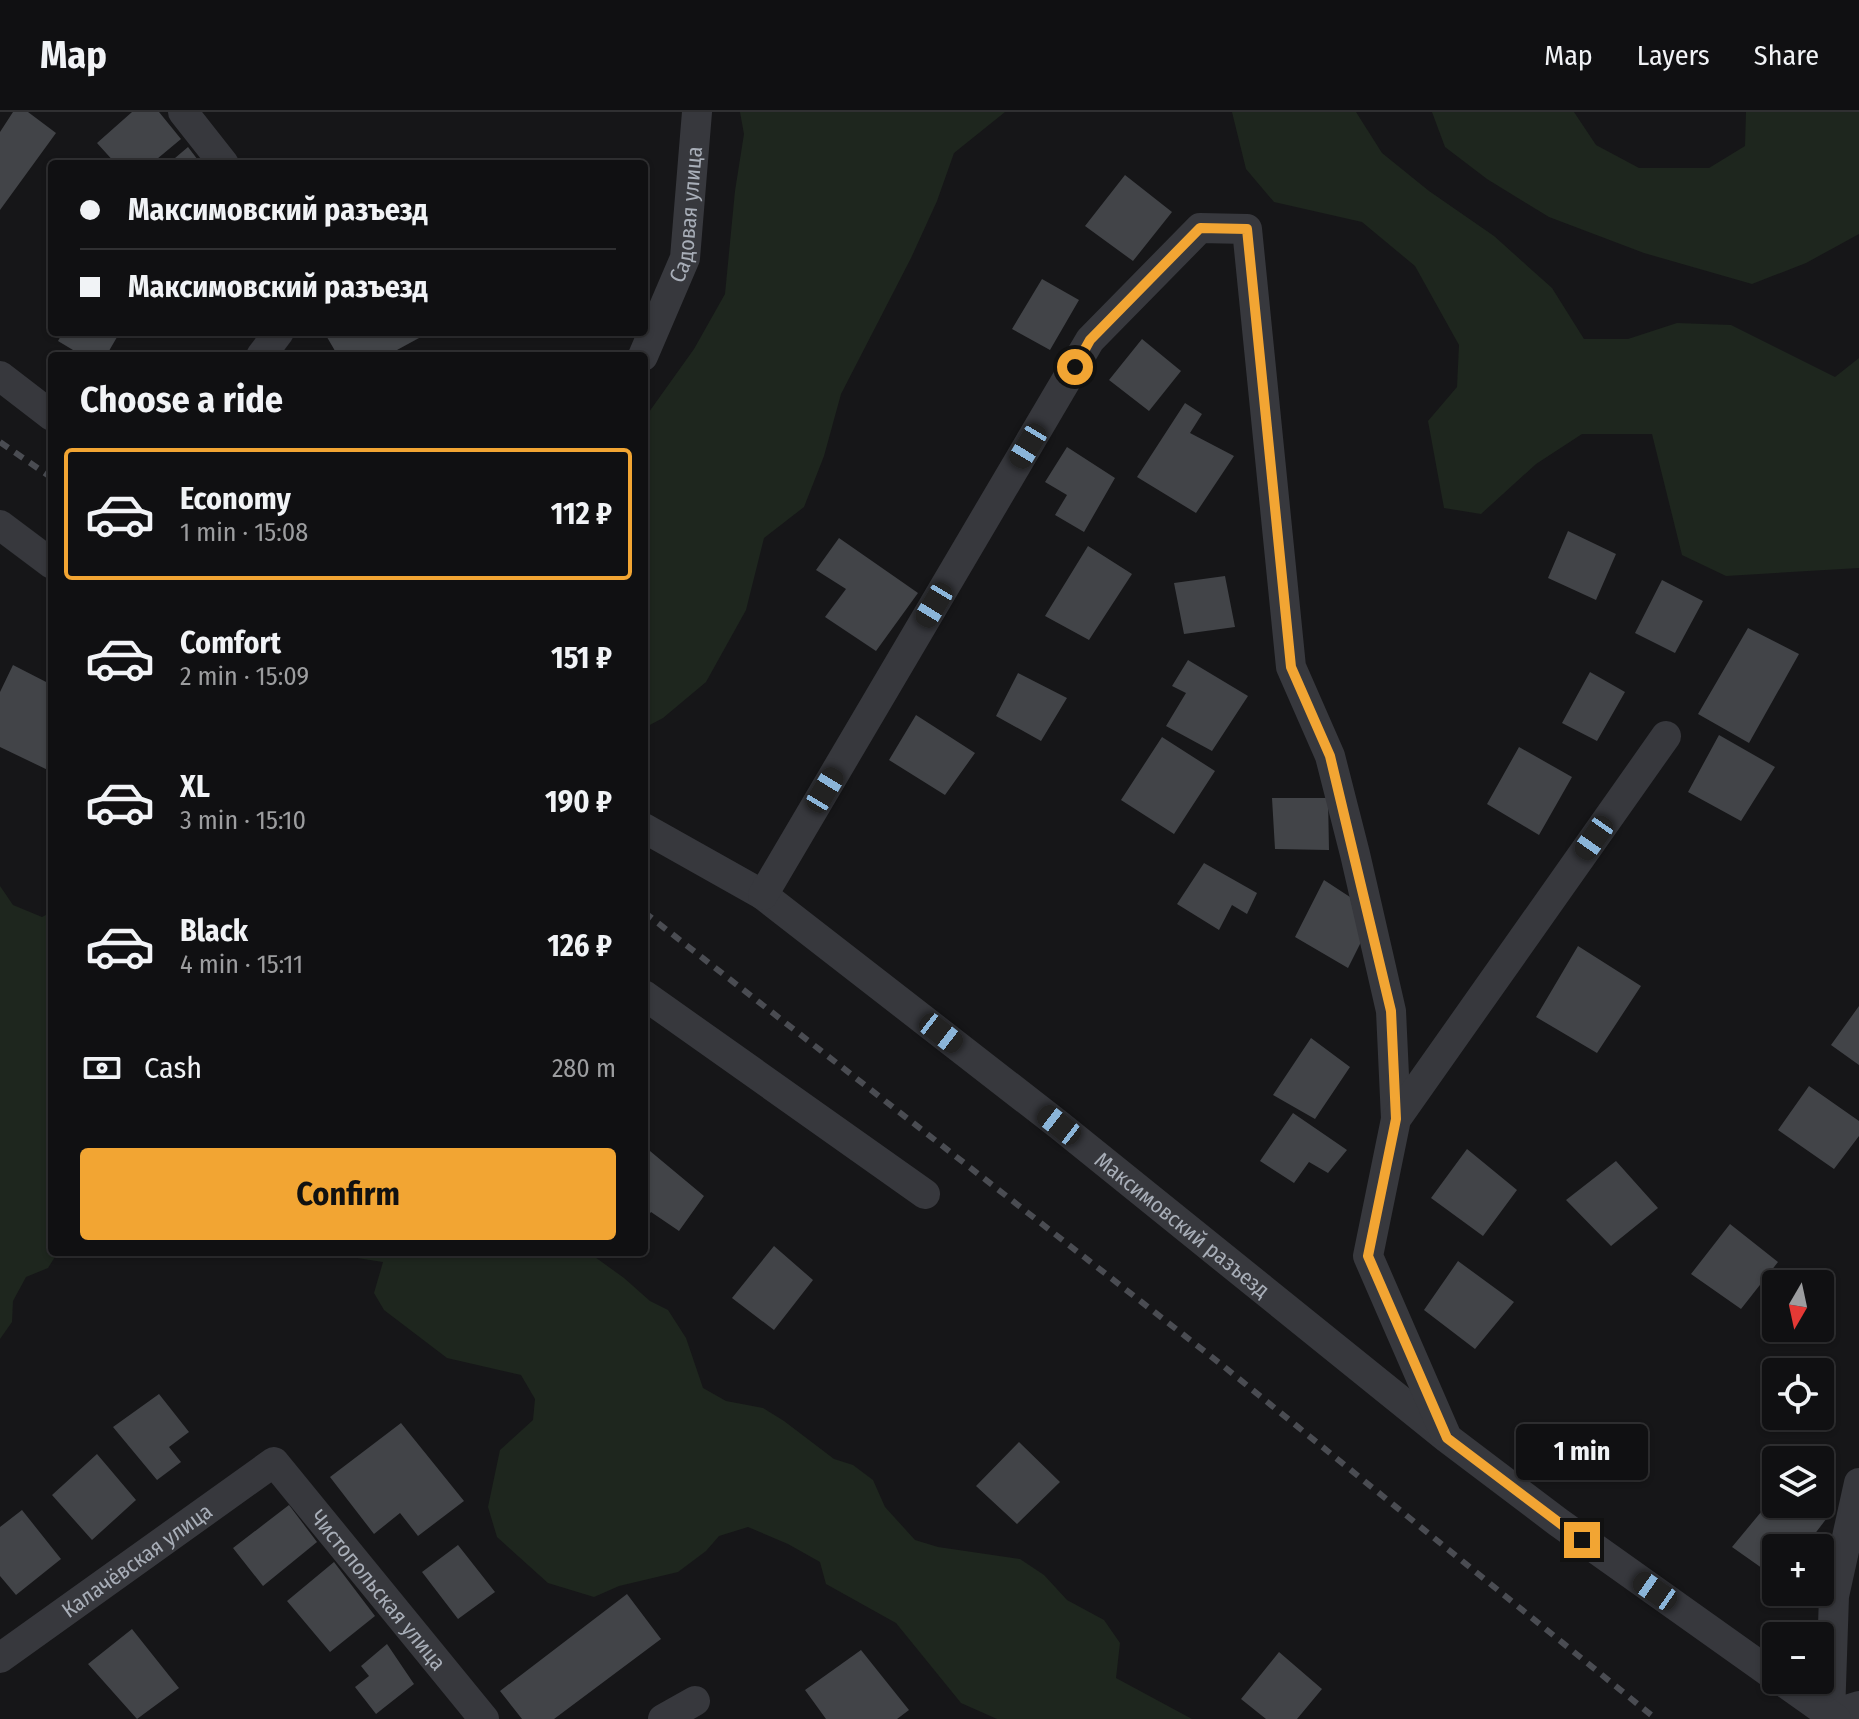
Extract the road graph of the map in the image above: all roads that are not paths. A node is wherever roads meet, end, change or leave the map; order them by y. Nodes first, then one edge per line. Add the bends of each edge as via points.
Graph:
1 (183, 112) edge
2 (697, 112) edge
3 (221, 160) edge
4 (645, 352) edge
5 (0, 376) edge
6 (48, 413) edge
7 (0, 525) edge
8 (48, 561) edge
9 (1666, 736) dead end
10 (648, 830) edge
11 (763, 895) junction
12 (648, 998) edge
13 (1396, 1119) junction
14 (925, 1194) dead end
15 (1447, 1438) junction
16 (274, 1462) joint
17 (1859, 1483) edge
18 (0, 1658) edge
19 (1762, 1667) edge
20 (1801, 1694) edge
21 (695, 1701) dead end
22 (1859, 1706) edge
23 (1833, 1717) edge
24 (484, 1719) edge
25 (663, 1719) edge

1 - 3 street
2 - 4 street, Садовая улица via 685,258
5 - 6 street
7 - 8 street
9 - 13 street, Максимовский разъезд
10 - 11 street, Максимовский разъезд
11 - 13 street, Максимовский разъезд via 1090,340 1200,228 1247,229 1291,667 1330,756 1359,868 1391,1011
11 - 15 street, Максимовский разъезд
12 - 14 street
13 - 15 street, Максимовский разъезд via 1368,1256
15 - 19 street, Максимовский разъезд
16 - 18 street, Калачёвская улица
16 - 24 street, Чистопольская улица
17 - 23 street via 1834,1596
20 - 23 street, Максимовский разъезд
21 - 25 street
22 - 23 street

